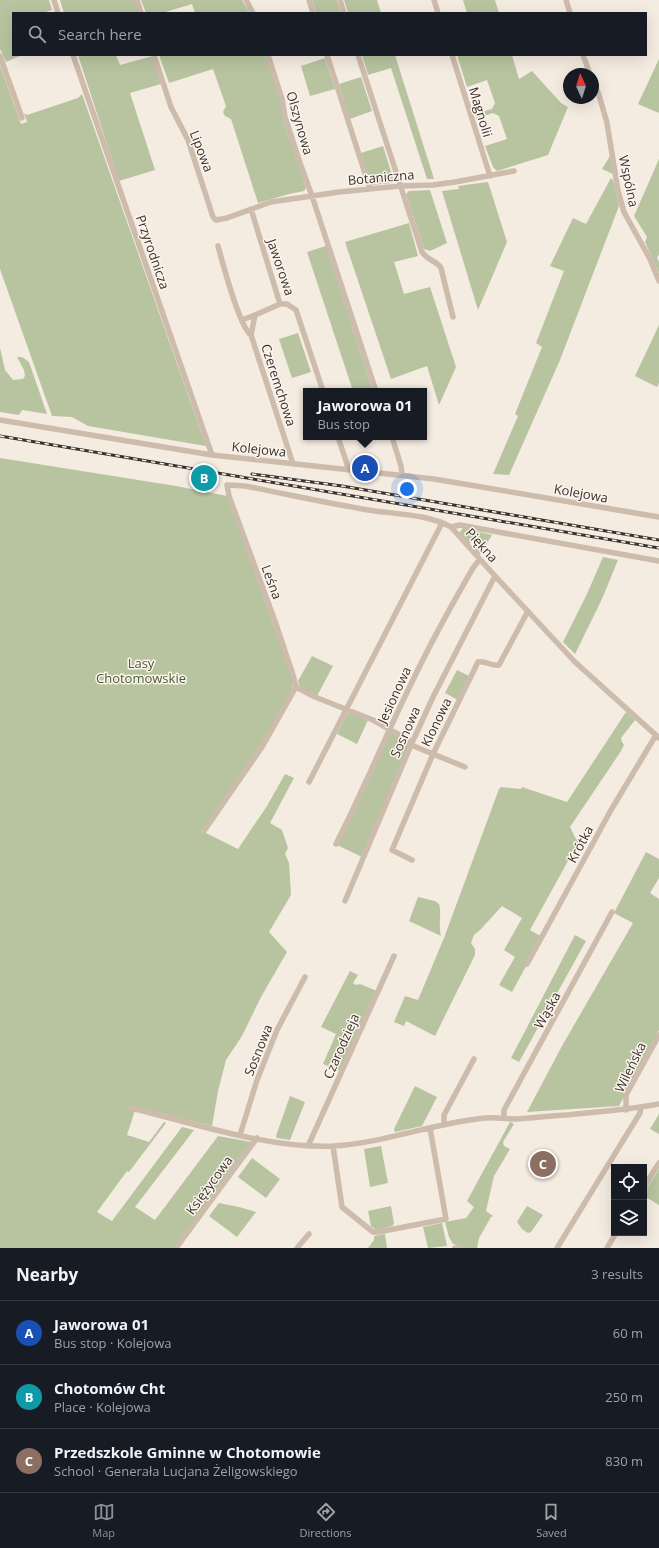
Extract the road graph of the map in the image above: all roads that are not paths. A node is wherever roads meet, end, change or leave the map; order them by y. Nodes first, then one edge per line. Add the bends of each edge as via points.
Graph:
1 (54, 0) edge
2 (137, 0) edge
3 (246, 0) edge
4 (309, 0) edge
5 (340, 0) edge
6 (434, 0) edge
7 (566, 0) edge
8 (58, 12) edge
9 (141, 12) edge
10 (252, 12) edge
11 (313, 12) edge
12 (344, 12) edge
13 (438, 12) edge
14 (570, 12) edge
15 (0, 56) edge
16 (73, 56) edge
17 (154, 56) edge
18 (268, 56) edge
19 (327, 56) edge
20 (358, 56) edge
21 (452, 56) edge
22 (583, 56) edge
23 (588, 68) edge
24 (599, 95) edge
25 (22, 118) dead end
26 (514, 171) dead end
27 (490, 176) junction
28 (400, 186) junction
29 (370, 189) junction
30 (312, 196) junction
31 (251, 209) junction
32 (218, 246) dead end
33 (659, 281) edge
34 (280, 304) junction
35 (255, 315) junction
36 (453, 317) dead end
37 (242, 320) junction
38 (251, 335) junction
39 (322, 388) edge
40 (375, 388) edge
41 (0, 420) edge
42 (339, 440) edge
43 (393, 440) edge
44 (212, 456) junction
45 (293, 464) junction
46 (348, 469) junction
47 (402, 474) junction
48 (227, 485) joint
49 (659, 517) edge
50 (442, 523) junction
51 (451, 527) junction
52 (480, 559) junction
53 (659, 562) edge
54 (495, 576) junction
55 (528, 611) junction
56 (296, 687) junction
57 (347, 709) junction
58 (390, 730) junction
59 (658, 737) edge
60 (412, 743) junction
61 (432, 754) junction
62 (465, 767) dead end
63 (309, 782) dead end
64 (204, 831) dead end
65 (336, 844) dead end
66 (412, 860) dead end
67 (345, 900) dead end
68 (612, 912) dead end
69 (394, 956) dead end
70 (527, 964) dead end
71 (305, 978) dead end
72 (659, 1034) edge
73 (474, 1059) dead end
74 (659, 1104) edge
75 (641, 1107) junction
76 (131, 1108) dead end
77 (626, 1110) junction
78 (504, 1118) junction
79 (444, 1125) junction
80 (430, 1128) junction
81 (240, 1135) junction
82 (257, 1138) junction
83 (308, 1146) junction
84 (333, 1146) junction
85 (659, 1163) edge
86 (647, 1182) edge
87 (309, 1234) dead end
88 (614, 1236) edge
89 (178, 1246) edge
90 (297, 1248) edge
91 (455, 1248) edge
92 (464, 1248) edge
93 (557, 1248) edge
94 (607, 1248) edge

1 - 8 street
2 - 9 street
3 - 10 street
4 - 11 street
5 - 12 street
6 - 13 street
7 - 14 street
15 - 25 street
16 - 44 street, Przyrodnicza
17 - 31 street, Lipowa via 171,107 188,140 214,218 219,220
18 - 30 street, Olszynowa via 285,117
19 - 29 street
20 - 28 street
21 - 27 street, Magnolii
22 - 23 street
24 - 33 street, Wspólna via 624,212
26 - 27 street, Botaniczna
27 - 28 street, Botaniczna via 433,185
28 - 29 street, Botaniczna
28 - 36 street via 422,252 428,260 441,268
29 - 30 street, Botaniczna
30 - 31 street, Botaniczna via 271,202
30 - 40 street, Olszynowa
31 - 34 street, Jaworowa
32 - 37 street, Czeremchowa
34 - 35 street
34 - 39 street, Jaworowa via 287,304 296,310
35 - 37 street
35 - 38 street, Czeremchowa
37 - 38 street, Czeremchowa
38 - 45 street, Czeremchowa
41 - 44 street, Kolejowa
42 - 46 street
43 - 47 street
44 - 45 street, Kolejowa
45 - 46 street, Kolejowa
46 - 47 street, Kolejowa
47 - 49 street, Kolejowa
48 - 50 street, Piękna via 245,486
48 - 56 street, Leśna
50 - 51 street, Piękna
50 - 57 street
51 - 52 street, Piękna
51 - 53 street via 465,526
52 - 54 street, Piękna
52 - 58 street, Jesionowa via 438,630
54 - 55 street, Piękna
54 - 60 street, Sosnowa via 433,696
55 - 59 street, Piękna via 575,662
55 - 61 street, Klonowa via 500,664 478,662
56 - 57 street
56 - 64 street via 262,747
57 - 58 street
57 - 63 street
58 - 60 street
58 - 65 street, Jesionowa
59 - 70 street, Krótka via 611,810
60 - 61 street
60 - 67 street, Sosnowa
61 - 62 street
61 - 66 street, Klonowa via 392,850
68 - 78 street, Wąska via 504,1110
69 - 83 street, Czarodzieja
71 - 81 street, Sosnowa via 277,1030 257,1080
72 - 77 street, Wileńska via 626,1095
73 - 79 street via 444,1115
74 - 75 street
75 - 77 street
75 - 93 street via 640,1113
76 - 81 street
77 - 78 street
78 - 79 street via 486,1118
79 - 80 street
80 - 84 street via 373,1141
80 - 84 street via 446,1219 378,1232 373,1232 342,1207
81 - 82 street
82 - 83 street
82 - 89 street, Księżycowa
83 - 84 street
85 - 86 street
87 - 90 street
88 - 94 street
91 - 92 street

